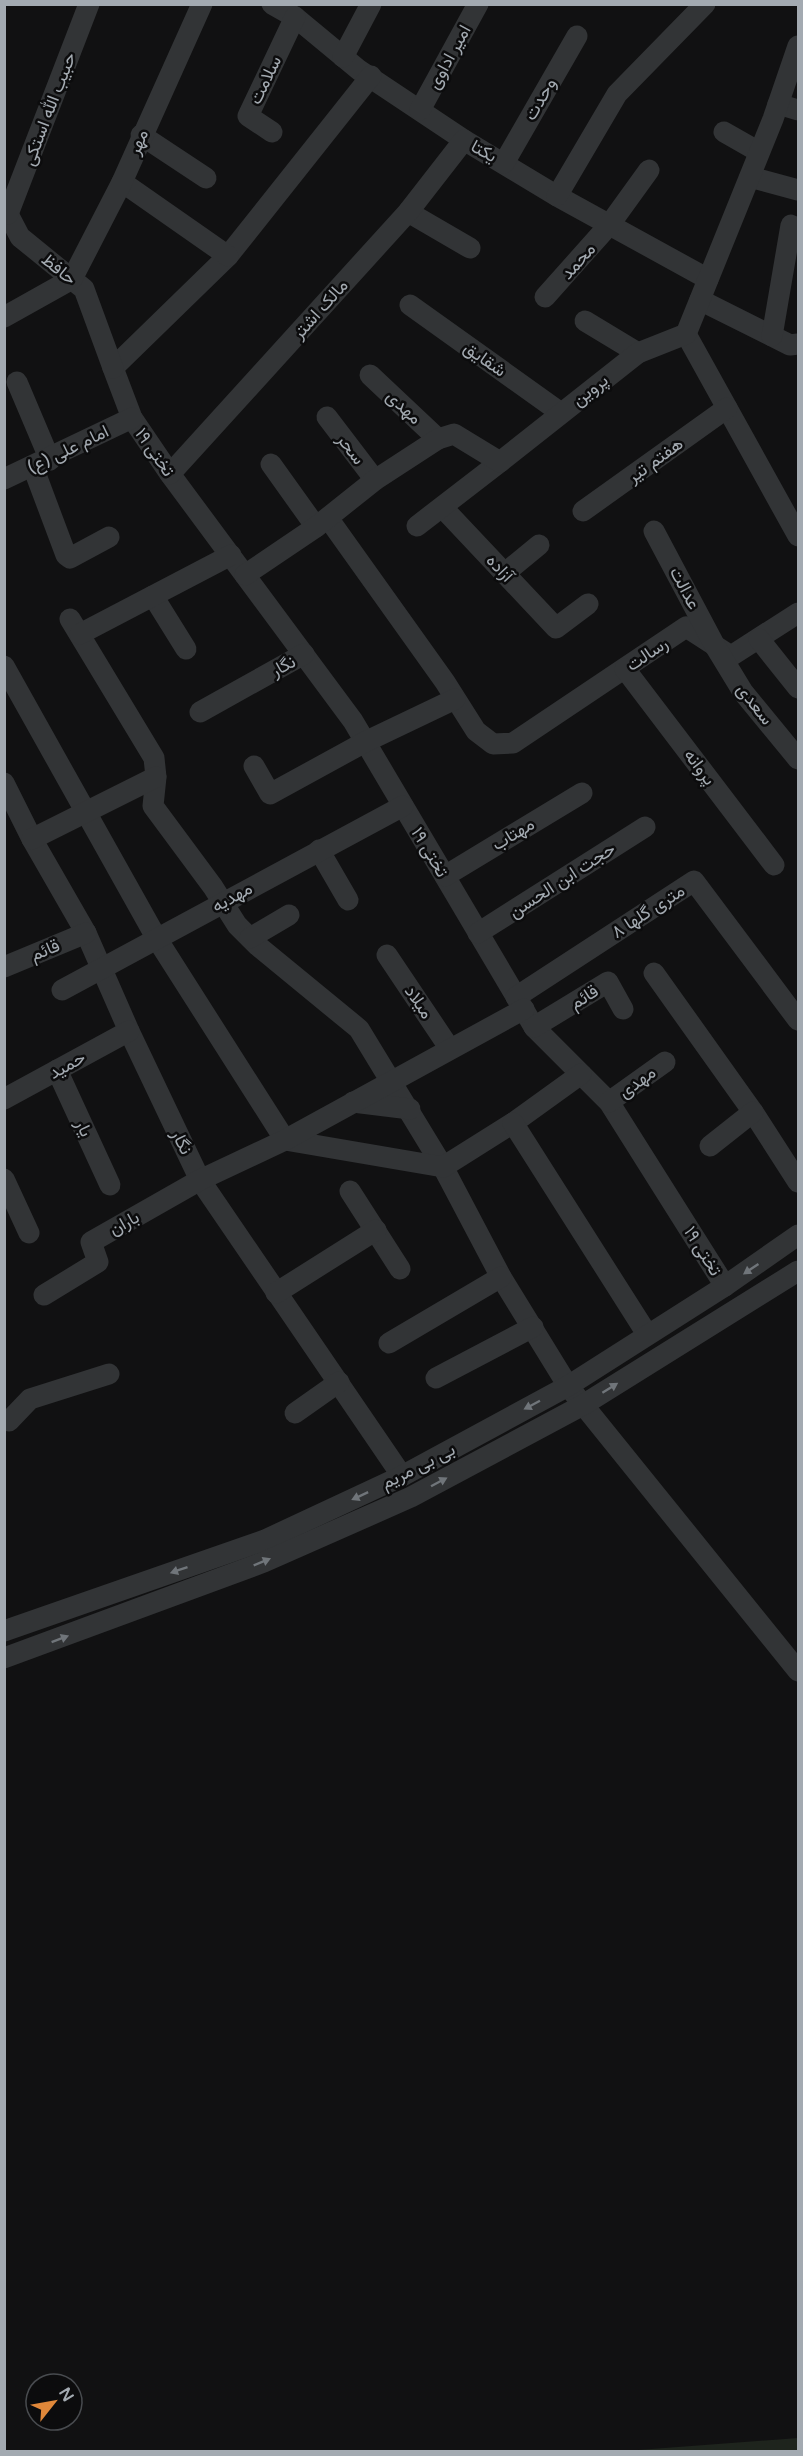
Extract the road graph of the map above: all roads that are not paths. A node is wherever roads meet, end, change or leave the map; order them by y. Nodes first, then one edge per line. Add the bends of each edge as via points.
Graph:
1 (89, 4) edge
2 (202, 4) edge
3 (272, 4) edge
4 (371, 4) edge
5 (478, 4) edge
6 (705, 4) edge
7 (295, 17) junction
8 (577, 36) dead end
9 (798, 46) edge
10 (343, 57) junction
11 (371, 76) junction
12 (778, 104) junction
13 (420, 110) junction
14 (798, 110) edge
15 (272, 132) dead end
16 (724, 132) dead end
17 (141, 135) junction
18 (464, 140) junction
19 (759, 152) junction
20 (504, 163) junction
21 (649, 170) dead end
22 (750, 177) junction
23 (206, 178) dead end
24 (122, 182) junction
25 (798, 190) edge
26 (557, 196) junction
27 (408, 212) junction
28 (6, 214) edge
29 (610, 224) junction
30 (791, 225) dead end
31 (470, 248) dead end
32 (228, 256) junction
33 (72, 279) junction
34 (708, 279) junction
35 (545, 297) dead end
36 (700, 300) junction
37 (410, 305) dead end
38 (4, 317) edge
39 (585, 321) dead end
40 (686, 334) junction
41 (772, 336) junction
42 (798, 344) edge
43 (638, 353) junction
44 (113, 368) junction
45 (370, 375) dead end
46 (17, 382) dead end
47 (727, 408) junction
48 (561, 413) junction
49 (327, 417) dead end
50 (132, 418) junction
51 (438, 439) junction
52 (500, 462) junction
53 (41, 463) junction
54 (271, 464) dead end
55 (170, 474) junction
56 (4, 479) edge
57 (375, 480) junction
58 (443, 508) junction
59 (583, 512) dead end
60 (322, 523) junction
61 (417, 526) dead end
62 (654, 531) dead end
63 (798, 536) edge
64 (109, 537) dead end
65 (539, 545) dead end
66 (231, 555) junction
67 (505, 573) junction
68 (245, 574) junction
69 (153, 596) junction
70 (588, 604) dead end
71 (798, 613) edge
72 (759, 639) junction
73 (715, 646) junction
74 (186, 649) dead end
75 (304, 654) junction
76 (4, 666) edge
77 (625, 669) junction
78 (798, 688) edge
79 (455, 699) junction
80 (200, 712) dead end
81 (365, 742) junction
82 (798, 759) edge
83 (254, 766) dead end
84 (156, 777) junction
85 (4, 783) edge
86 (582, 793) dead end
87 (403, 806) junction
88 (86, 812) junction
89 (645, 827) dead end
90 (32, 840) junction
91 (319, 850) junction
92 (774, 865) dead end
93 (445, 876) junction
94 (348, 900) dead end
95 (221, 902) junction
96 (289, 915) dead end
97 (86, 933) junction
98 (478, 933) junction
99 (250, 938) junction
100 (157, 939) junction
101 (387, 955) dead end
102 (4, 967) edge
103 (102, 969) junction
104 (654, 973) dead end
105 (62, 990) dead end
106 (623, 1010) dead end
107 (525, 1011) junction
108 (798, 1020) edge
109 (129, 1031) junction
110 (450, 1049) junction
111 (665, 1062) dead end
112 (57, 1070) junction
113 (581, 1074) junction
114 (392, 1080) junction
115 (5, 1098) edge
116 (353, 1102) junction
117 (609, 1102) junction
118 (410, 1109) junction
119 (753, 1112) junction
120 (513, 1123) junction
121 (285, 1140) junction
122 (710, 1146) dead end
123 (443, 1167) junction
124 (4, 1179) edge
125 (200, 1180) junction
126 (798, 1182) edge
127 (110, 1185) dead end
128 (350, 1191) dead end
129 (376, 1230) junction
130 (29, 1233) dead end
131 (798, 1235) edge
132 (400, 1269) dead end
133 (798, 1270) edge
134 (501, 1277) junction
135 (725, 1286) junction
136 (276, 1293) junction
137 (44, 1295) dead end
138 (533, 1327) junction
139 (648, 1334) junction
140 (389, 1343) dead end
141 (109, 1374) dead end
142 (436, 1378) dead end
143 (339, 1382) junction
144 (568, 1386) junction
145 (583, 1405) junction
146 (295, 1413) dead end
147 (6, 1418) edge
148 (402, 1476) junction
149 (4, 1631) edge
150 (4, 1658) edge
151 (798, 1671) edge

1 - 28 street, حبیب الله استکی
2 - 17 street, مهر
3 - 7 street, یکتا
4 - 10 street
5 - 13 street, امیر اداوی
6 - 26 street via 617,94
7 - 10 street, یکتا
7 - 15 street, سلامت via 248,116
8 - 20 street, وحدت
9 - 12 street
10 - 11 street, یکتا
11 - 13 street, یکتا
11 - 32 street
12 - 14 street
12 - 19 street
13 - 18 street, یکتا
16 - 19 street
17 - 23 street
17 - 24 street, مهر
18 - 20 street, یکتا
18 - 27 street, مالک اشتر
19 - 22 street
20 - 26 street, یکتا
21 - 29 street, محمد
22 - 25 street
22 - 34 street
24 - 32 street
24 - 33 street, مهر
26 - 29 street, یکتا
27 - 31 street
27 - 55 street, مالک اشتر
28 - 33 street, حافظ via 20,237
29 - 34 street, یکتا
29 - 35 street, محمد
30 - 41 street
32 - 44 street
33 - 38 street
33 - 44 street, حافظ via 84,289
34 - 36 street
36 - 40 street
36 - 41 street
37 - 48 street, شقایق
39 - 43 street
40 - 43 street, پروین
40 - 47 street
41 - 42 street via 790,345
43 - 48 street, پروین
44 - 50 street, حافظ
45 - 51 street, مهدی
46 - 53 street
47 - 59 street, هفتم تیر
47 - 63 street
48 - 52 street, پروین
49 - 57 street, سحر
50 - 53 street, امام علی (ع)
50 - 55 street, تختی ۱۹
51 - 52 street via 454,434
51 - 57 street
52 - 58 street, پروین
53 - 56 street, امام علی (ع)
53 - 64 street via 66,555 70,558
54 - 60 street
55 - 66 street, تختی ۱۹
57 - 60 street
58 - 61 street, پروین
58 - 67 street, آزاده
60 - 68 street
60 - 79 street
62 - 73 street, عدالت
65 - 67 street
66 - 68 street, تختی ۱۹
66 - 69 street
67 - 70 street, آزاده via 556,628
68 - 75 street, تختی ۱۹
69 - 74 street
69 - 84 street via 75,627 154,758
71 - 72 street, رسالت
72 - 73 street, رسالت via 731,656
72 - 78 street
73 - 77 street, رسالت via 686,627
73 - 82 street, سعدی via 743,692
75 - 80 street, نگار
75 - 81 street, تختی ۱۹
76 - 88 street
77 - 79 street, رسالت via 513,743 494,744 476,731
77 - 92 street, پروانه
79 - 81 street
81 - 83 street via 270,794
81 - 87 street, تختی ۱۹
84 - 88 street
84 - 95 street via 153,806
85 - 90 street, نگار
86 - 93 street, مهتاب
87 - 91 street, مهدیه
87 - 93 street, تختی ۱۹
88 - 90 street
88 - 100 street
89 - 98 street, حجت ابن الحسن
90 - 97 street, نگار
91 - 94 street
91 - 95 street, مهدیه
93 - 98 street, تختی ۱۹
95 - 99 street
95 - 100 street, مهدیه
96 - 99 street
97 - 102 street, قائم
97 - 103 street, نگار
98 - 107 street, تختی ۱۹
99 - 114 street via 359,1029
100 - 103 street, مهدیه
100 - 121 street
101 - 110 street, میلاد
103 - 105 street, مهدیه
103 - 109 street, نگار
104 - 119 street
106 - 107 street, قائم via 608,982
107 - 108 street, ۸ متری گلها via 694,880
107 - 110 street
107 - 113 street, تختی ۱۹
109 - 112 street, حمید
109 - 125 street, نگار
110 - 114 street
111 - 117 street, مهدی
112 - 115 street, حمید
112 - 127 street, یار
113 - 117 street, تختی ۱۹
113 - 120 street
114 - 116 street
114 - 118 street
116 - 118 street
116 - 121 street
117 - 135 street, تختی ۱۹
118 - 123 street
119 - 122 street
119 - 126 street
120 - 123 street
120 - 139 street
121 - 123 street
121 - 125 street
123 - 134 street
124 - 130 street
125 - 136 street, نگار
125 - 137 street, باران via 91,1242 98,1262
128 - 129 street
129 - 132 street
129 - 136 street
131 -> 135 street, بی بی مریم
145 -> 133 street, بی بی مریم
134 - 138 street
134 - 140 street
135 - 139 street, بی بی مریم
136 - 143 street, نگار
138 - 142 street
138 - 144 street
139 - 144 street, بی بی مریم
141 - 147 street via 30,1399
143 - 146 street
143 - 148 street, نگار
144 - 145 street
144 -> 148 street, بی بی مریم
150 -> 145 street, بی بی مریم via 285,1552 411,1497
145 - 151 street
148 -> 149 street, بی بی مریم via 265,1540

